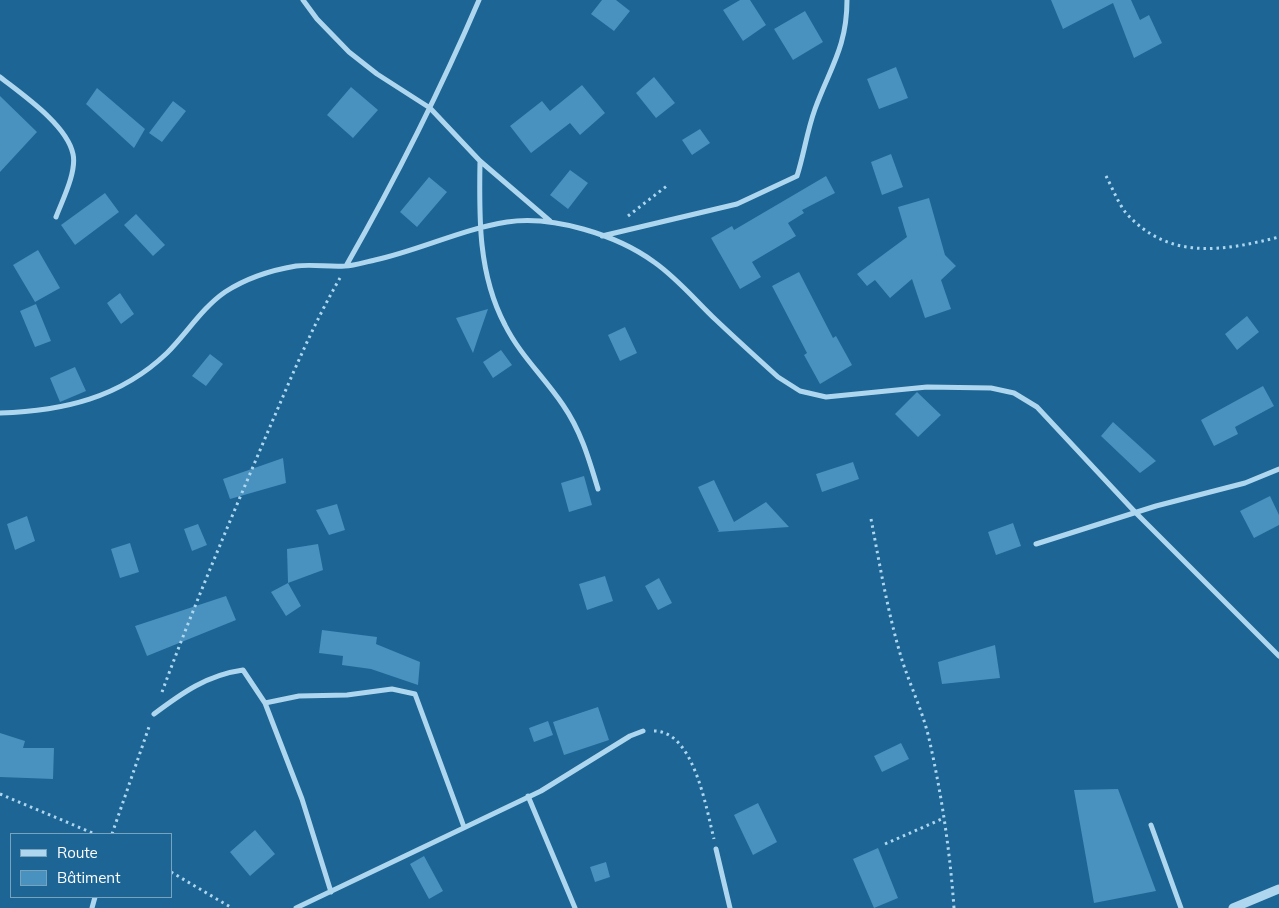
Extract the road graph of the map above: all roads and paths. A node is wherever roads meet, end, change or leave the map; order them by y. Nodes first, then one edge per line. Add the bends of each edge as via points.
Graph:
1 (303, 0) edge
2 (479, 0) edge
3 (847, 0) edge
4 (0, 77) edge
5 (430, 108) junction
6 (480, 161) junction
7 (1106, 176) dead end
8 (668, 185) dead end
9 (56, 217) dead end
10 (624, 219) dead end
11 (550, 221) junction
12 (482, 227) junction
13 (602, 236) junction
14 (1279, 237) edge
15 (346, 266) junction
16 (0, 413) edge
17 (1279, 469) edge
18 (598, 489) dead end
19 (1135, 512) junction
20 (871, 519) dead end
21 (1036, 544) dead end
22 (1279, 656) edge
23 (265, 703) junction
24 (154, 714) junction
25 (643, 731) joint
26 (0, 794) edge
27 (528, 796) junction
28 (944, 818) junction
29 (1151, 825) dead end
30 (464, 827) junction
31 (93, 833) edge
32 (112, 833) edge
33 (885, 844) dead end
34 (716, 849) joint
35 (172, 873) edge
36 (1279, 890) edge
37 (331, 892) junction
38 (232, 908) edge
39 (296, 908) edge
40 (575, 908) edge
41 (730, 908) edge
42 (954, 908) edge
43 (1181, 908) edge
44 (1233, 908) edge

1 - 5 street via 350,52 377,74
2 - 5 street
3 - 13 street via 842,49 814,111 797,176 737,204
4 - 9 street via 67,138 74,156 70,179
5 - 6 street
5 - 15 street
6 - 11 street
6 - 12 street
7 - 14 path via 1125,212 1153,236 1194,250 1235,248
8 - 10 path
11 - 12 street via 527,220
11 - 13 street
12 - 15 street via 422,247
12 - 18 street via 482,257 504,324 577,427
13 - 19 street via 654,262 778,377 800,391 826,397 927,387 991,388 1014,393 1037,407
15 - 16 street via 297,266 248,280 201,313 165,354 138,377 73,406 37,412
15 - 24 path via 327,301 233,512 197,596
17 - 19 street via 1245,483
19 - 21 street
19 - 22 street
20 - 28 path via 896,635 928,734
23 - 24 street via 243,670 224,672 198,682
23 - 30 street via 299,696 347,695 392,689 415,694
23 - 37 street via 302,798
24 - 32 path
25 - 27 street
25 - 34 path via 657,730 670,737 682,746 691,760
26 - 31 path
27 - 30 street
27 - 40 street
28 - 33 path
28 - 42 path
29 - 43 street
30 - 37 street
34 - 41 street
35 - 38 path
36 - 44 street
37 - 39 street

